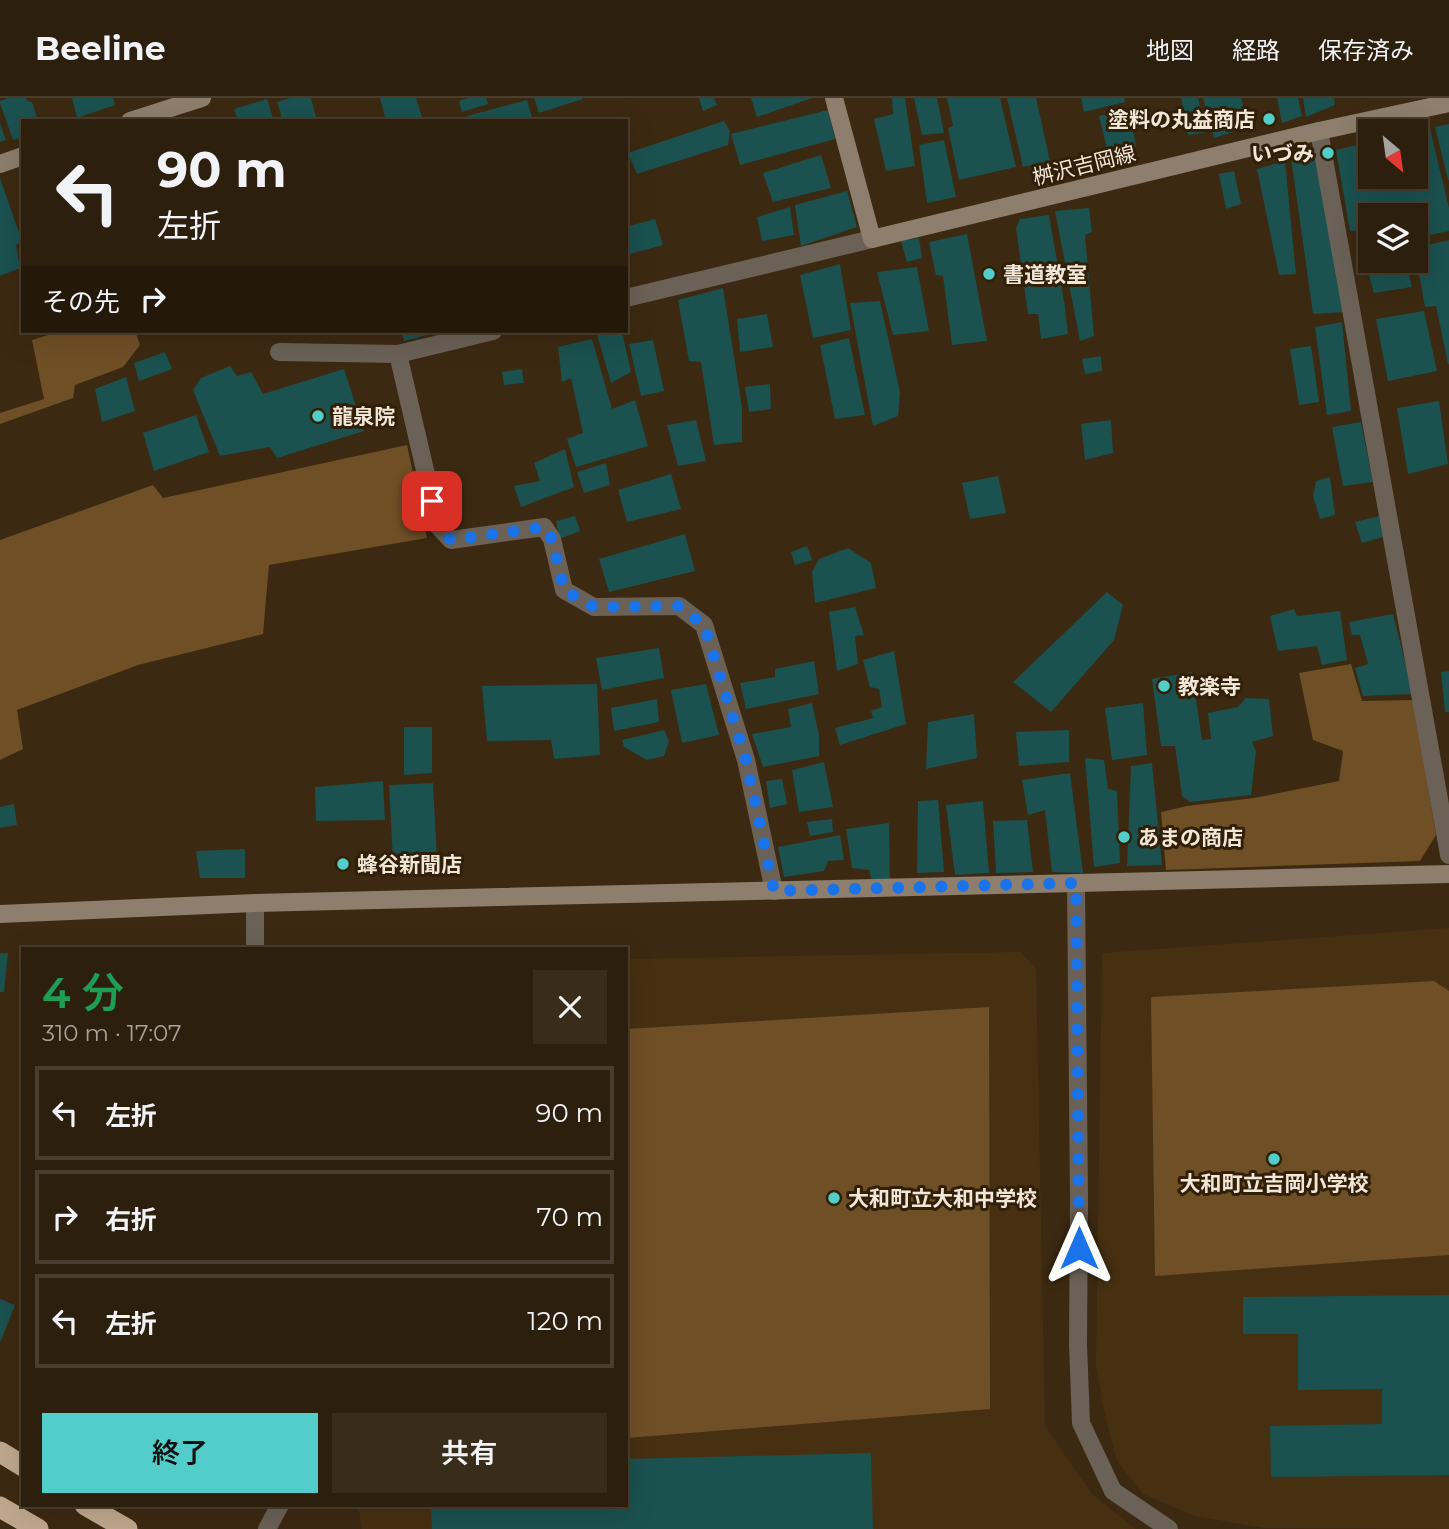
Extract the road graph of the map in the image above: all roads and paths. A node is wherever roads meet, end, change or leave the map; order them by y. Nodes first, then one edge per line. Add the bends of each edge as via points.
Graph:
1 (202, 98) edge
2 (834, 98) edge
3 (1449, 103) edge
4 (136, 119) edge
5 (1320, 131) junction
6 (21, 157) edge
7 (0, 164) edge
8 (872, 239) junction
9 (628, 298) edge
10 (485, 333) edge
11 (279, 352) dead end
12 (398, 354) junction
13 (1449, 855) edge
14 (1449, 874) edge
15 (1076, 883) junction
16 (774, 891) junction
17 (255, 903) junction
18 (0, 914) edge
19 (255, 947) edge
20 (0, 1452) edge
21 (21, 1465) edge
22 (0, 1507) edge
23 (88, 1507) edge
24 (279, 1507) edge
25 (38, 1529) edge
26 (127, 1529) edge
27 (267, 1529) edge
28 (1169, 1529) edge

1 - 4 street
2 - 8 street
3 - 5 street, 桝沢吉岡線
5 - 8 street, 桝沢吉岡線
5 - 13 street
6 - 7 street
8 - 9 street
10 - 12 street
11 - 12 street
12 - 16 street via 438,526 451,540 544,527 552,539 564,590 594,607 679,606 704,625 746,760
14 - 15 street
15 - 16 street
15 - 28 street via 1081,1423 1113,1491
16 - 17 street
17 - 18 street
17 - 19 street
20 - 21 highway
22 - 25 highway
23 - 26 highway
24 - 27 street

